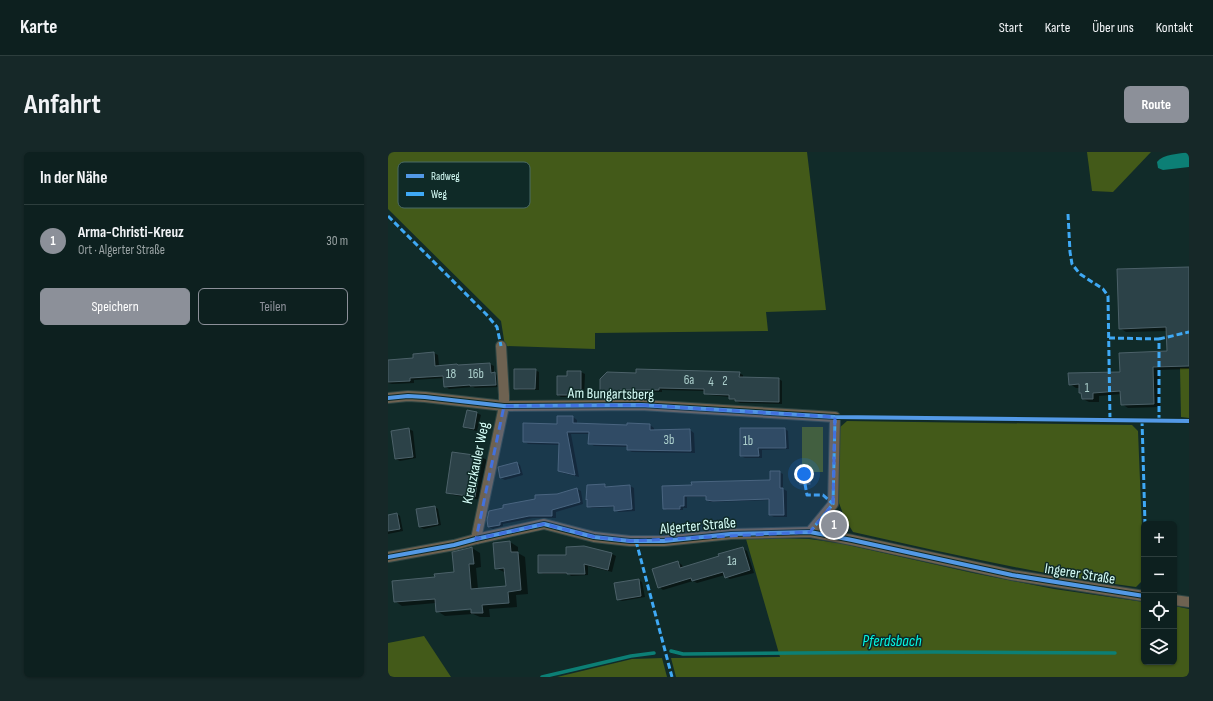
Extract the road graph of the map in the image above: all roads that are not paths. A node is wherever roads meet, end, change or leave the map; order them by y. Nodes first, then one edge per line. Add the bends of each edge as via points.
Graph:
1 (501, 346) dead end
2 (388, 398) edge
3 (504, 406) junction
4 (810, 532) junction
5 (476, 539) junction
6 (388, 557) edge
7 (1012, 575) joint
8 (1141, 596) edge
9 (1177, 600) edge
10 (1189, 602) edge

1 - 3 street, Kreuzkauler Weg
2 - 3 street, Am Bungartsberg via 425,397
3 - 4 street, Am Bungartsberg via 641,405 835,417 833,504
3 - 5 street, Kreuzkauler Weg
4 - 5 street, Algerter Straße via 731,534 664,542 630,541 594,537 544,524
4 - 7 street, Algerter Straße
5 - 6 street, Algerter Straße
7 - 8 street, Ingerer Straße
9 - 10 street

